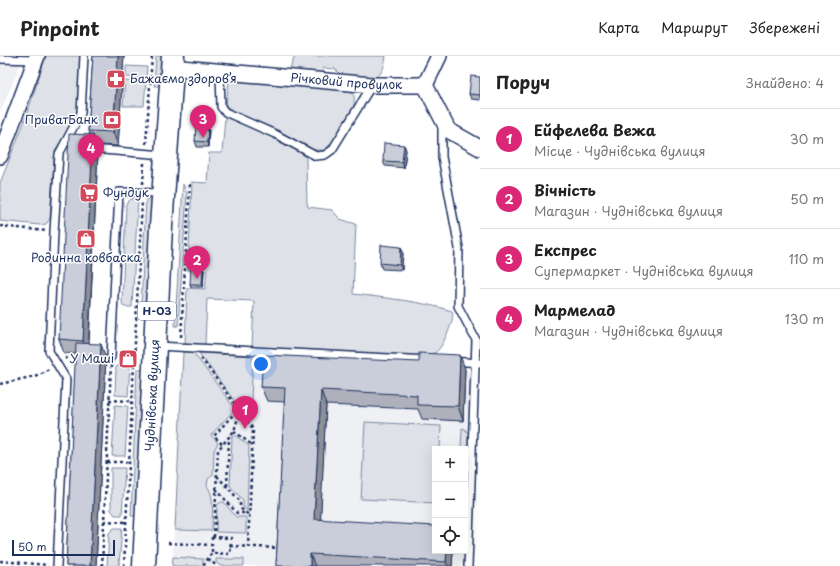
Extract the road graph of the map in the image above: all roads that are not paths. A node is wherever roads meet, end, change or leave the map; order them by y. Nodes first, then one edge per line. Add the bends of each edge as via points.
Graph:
1 (84, 56) edge
2 (439, 56) edge
3 (36, 58) edge
4 (0, 59) edge
5 (178, 60) edge
6 (220, 72) junction
7 (372, 85) junction
8 (425, 85) junction
9 (442, 119) junction
10 (480, 148) edge
11 (103, 150) dead end
12 (166, 155) junction
13 (0, 156) edge
14 (164, 193) junction
15 (166, 346) junction
16 (112, 357) road end
17 (477, 363) edge
18 (57, 566) edge
19 (144, 566) edge
20 (153, 566) edge
21 (468, 566) edge

1 - 18 lane via 81,113 58,154 49,352 66,379
2 - 8 street
3 - 4 lane
3 - 13 street
5 - 6 street, Річковий провулок
5 - 12 main road, Чуднівська вулиця / Н-03
5 - 15 main road, Чуднівська вулиця / Н-03
6 - 7 street, Річковий провулок
6 - 7 lane via 221,107 225,112 316,156 325,155 332,150
7 - 8 street, Річковий провулок
8 - 9 street
9 - 10 street via 448,130
9 - 17 lane via 442,157 459,248 458,306 476,340
11 - 12 lane
12 - 14 main road, Чуднівська вулиця / Н-03
14 - 15 main road, Чуднівська вулиця / Н-03
14 - 16 lane via 119,192
15 - 17 lane via 193,348 210,345
15 - 19 main road, Чуднівська вулиця / Н-03
15 - 20 main road, Чуднівська вулиця / Н-03
17 - 21 lane

